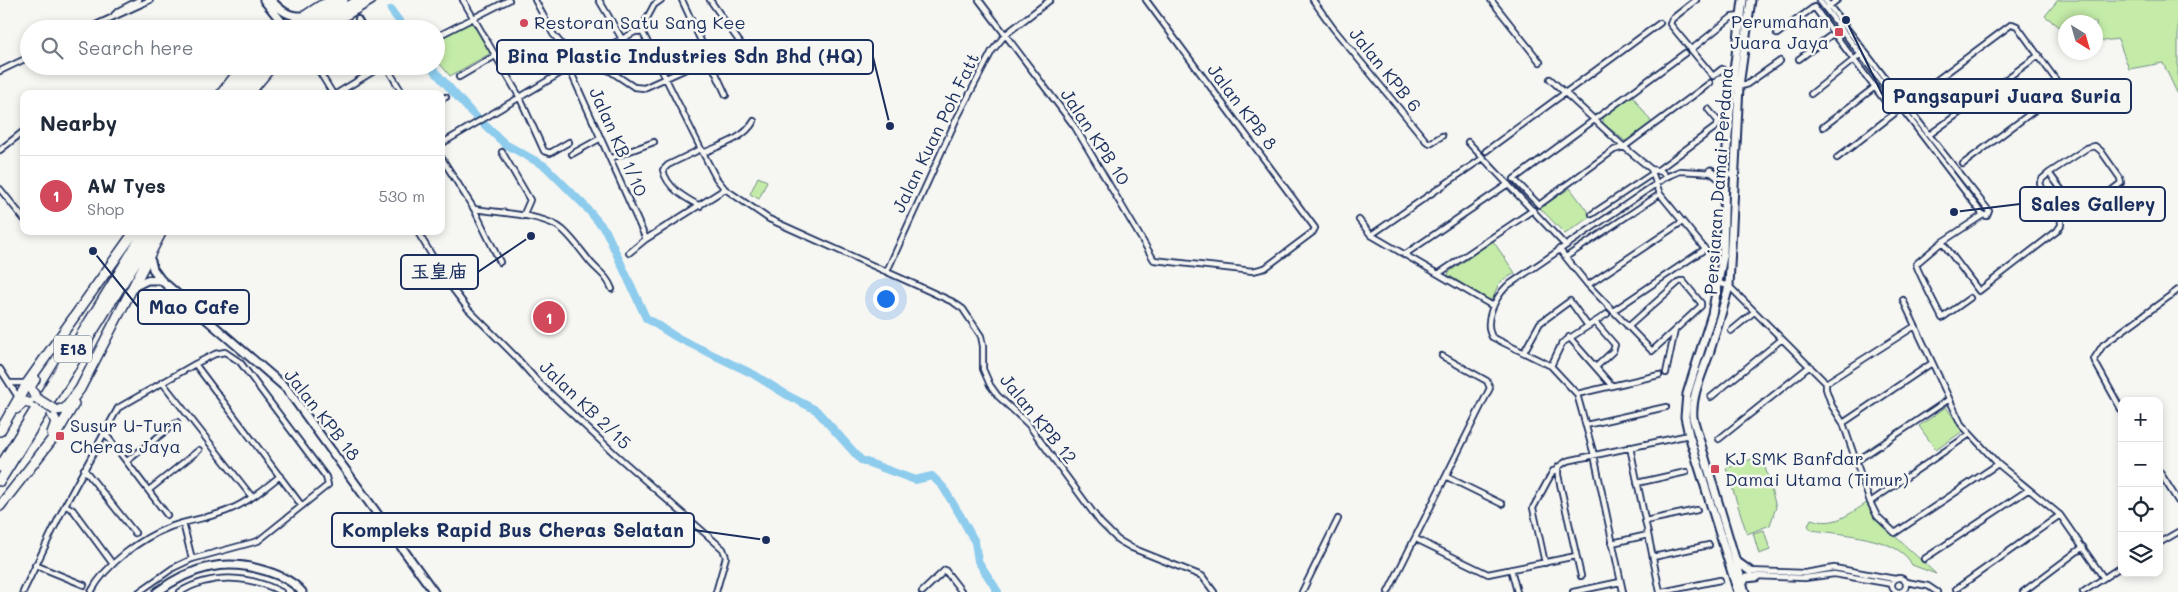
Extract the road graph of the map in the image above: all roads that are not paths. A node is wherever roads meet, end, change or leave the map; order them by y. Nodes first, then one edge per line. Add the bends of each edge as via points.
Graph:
1 (140, 0) edge
2 (150, 0) edge
3 (264, 0) edge
4 (271, 0) edge
5 (335, 0) edge
6 (342, 0) edge
7 (359, 0) edge
8 (371, 0) edge
9 (463, 0) edge
10 (509, 0) edge
11 (535, 0) edge
12 (599, 0) edge
13 (661, 0) edge
14 (682, 0) edge
15 (710, 0) edge
16 (979, 0) edge
17 (1050, 0) edge
18 (1146, 0) edge
19 (1313, 0) edge
20 (1491, 0) edge
21 (1696, 0) edge
22 (1743, 0) edge
23 (1751, 0) edge
24 (1819, 0) edge
25 (1825, 0) edge
26 (1837, 0) edge
27 (500, 2) edge
28 (1828, 7) junction
29 (114, 15) junction
30 (304, 16) junction
31 (1741, 16) junction
32 (1749, 17) junction
33 (473, 18) junction
34 (104, 20) edge
35 (279, 20) edge
36 (298, 20) edge
37 (312, 20) edge
38 (326, 20) edge
39 (337, 20) edge
40 (1660, 23) dead end
41 (445, 32) edge
42 (642, 32) junction
43 (1834, 33) junction
44 (1006, 34) junction
45 (1777, 34) dead end
46 (622, 40) junction
47 (1692, 49) junction
48 (1685, 53) dead end
49 (1862, 53) junction
50 (570, 54) junction
51 (2039, 55) junction
52 (495, 56) junction
53 (710, 58) junction
54 (1799, 59) dead end
55 (587, 60) junction
56 (1854, 60) junction
57 (20, 61) edge
58 (1780, 61) dead end
59 (1540, 62) dead end
60 (569, 68) junction
61 (1722, 69) dead end
62 (0, 71) edge
63 (236, 75) edge
64 (246, 75) edge
65 (257, 75) edge
66 (265, 75) edge
67 (322, 75) edge
68 (368, 75) edge
69 (390, 75) edge
70 (459, 77) dead end
71 (665, 78) junction
72 (1550, 79) dead end
73 (1710, 83) dead end
74 (1736, 86) junction
75 (1875, 87) junction
76 (2063, 89) junction
77 (225, 90) edge
78 (235, 90) edge
79 (244, 90) edge
80 (252, 90) edge
81 (331, 90) edge
82 (341, 90) edge
83 (400, 90) edge
84 (1564, 93) junction
85 (1811, 94) dead end
86 (726, 95) dead end
87 (519, 96) junction
88 (1914, 97) dead end
89 (2074, 105) dead end
90 (1708, 109) dead end
91 (1900, 109) junction
92 (1894, 114) junction
93 (1593, 120) junction
94 (754, 121) dead end
95 (1824, 127) dead end
96 (20, 134) edge
97 (1928, 135) junction
98 (1442, 136) dead end
99 (601, 138) junction
100 (445, 142) edge
101 (569, 142) dead end
102 (654, 142) dead end
103 (1468, 142) dead end
104 (1624, 147) junction
105 (0, 150) edge
106 (702, 151) junction
107 (1486, 151) dead end
108 (502, 152) dead end
109 (572, 154) dead end
110 (611, 158) junction
111 (1483, 158) junction
112 (1837, 158) dead end
113 (445, 163) edge
114 (1726, 164) junction
115 (1963, 164) dead end
116 (1658, 170) junction
117 (1651, 171) junction
118 (1711, 171) junction
119 (1729, 173) junction
120 (2049, 173) junction
121 (1666, 177) junction
122 (1725, 182) junction
123 (1508, 184) junction
124 (1656, 184) junction
125 (0, 189) edge
126 (725, 189) junction
127 (1660, 194) junction
128 (700, 206) junction
129 (474, 209) junction
130 (1533, 210) junction
131 (20, 214) edge
132 (1592, 214) dead end
133 (523, 216) junction
134 (1983, 216) junction
135 (1359, 220) dead end
136 (1682, 222) junction
137 (132, 235) edge
138 (144, 235) edge
139 (153, 235) edge
140 (160, 235) edge
141 (165, 235) edge
142 (419, 235) edge
143 (1371, 236) junction
144 (646, 239) junction
145 (1942, 242) junction
146 (1566, 245) junction
147 (1559, 249) junction
148 (630, 253) dead end
149 (1404, 255) junction
150 (1566, 257) junction
151 (1154, 260) joint
152 (150, 261) junction
153 (500, 262) dead end
154 (887, 271) junction
155 (1438, 274) junction
156 (161, 280) junction
157 (1718, 283) junction
158 (137, 285) junction
159 (1588, 285) junction
160 (1728, 286) junction
161 (612, 289) dead end
162 (2178, 290) edge
163 (128, 297) junction
164 (1970, 298) dead end
165 (1903, 300) dead end
166 (1493, 306) junction
167 (1613, 311) junction
168 (1754, 312) junction
169 (1607, 314) dead end
170 (1595, 322) junction
171 (1588, 326) junction
172 (1915, 326) junction
173 (1628, 327) junction
174 (1676, 330) junction
175 (1731, 331) dead end
176 (1569, 336) junction
177 (1782, 339) junction
178 (1524, 352) junction
179 (48, 356) junction
180 (1442, 356) dead end
181 (1932, 363) junction
182 (196, 364) junction
183 (1551, 366) junction
184 (1810, 366) junction
185 (1596, 367) junction
186 (0, 369) edge
187 (89, 373) junction
188 (1666, 373) dead end
189 (1659, 375) dead end
190 (28, 382) junction
191 (162, 382) junction
192 (10, 383) junction
193 (1826, 383) junction
194 (1612, 386) junction
195 (1689, 386) junction
196 (1697, 390) junction
197 (1577, 394) junction
198 (1711, 397) dead end
199 (18, 398) junction
200 (1948, 400) junction
201 (35, 401) junction
202 (2118, 404) edge
203 (1666, 407) dead end
204 (53, 412) junction
205 (177, 422) dead end
206 (1843, 423) junction
207 (1586, 425) junction
208 (0, 431) edge
209 (104, 432) junction
210 (1970, 434) junction
211 (1689, 435) junction
212 (1719, 438) dead end
213 (1630, 447) junction
214 (199, 450) dead end
215 (1594, 455) junction
216 (127, 461) junction
217 (1855, 462) junction
218 (34, 463) junction
219 (1998, 464) junction
220 (0, 467) edge
221 (1558, 468) junction
222 (84, 469) junction
223 (1686, 472) dead end
224 (280, 476) junction
225 (1447, 477) junction
226 (2163, 478) edge
227 (0, 482) edge
228 (1637, 483) junction
229 (149, 490) junction
230 (2028, 490) junction
231 (252, 497) junction
232 (1870, 502) junction
233 (2178, 502) edge
234 (1502, 504) dead end
235 (65, 505) junction
236 (0, 506) edge
237 (302, 506) junction
238 (1697, 510) dead end
239 (166, 515) dead end
240 (2060, 515) junction
241 (1338, 520) dead end
242 (1645, 521) junction
243 (183, 523) junction
244 (2178, 532) edge
245 (135, 533) dead end
246 (1648, 534) junction
247 (1416, 539) junction
248 (2163, 541) edge
249 (1612, 543) junction
250 (1709, 545) dead end
251 (2083, 547) junction
252 (1576, 556) junction
253 (1653, 557) junction
254 (192, 559) junction
255 (1924, 559) dead end
256 (1545, 562) junction
257 (112, 563) junction
258 (35, 565) junction
259 (2118, 568) edge
260 (1511, 570) junction
261 (1735, 571) junction
262 (1753, 574) junction
263 (1581, 576) dead end
264 (2103, 577) junction
265 (1720, 580) dead end
266 (1894, 581) junction
267 (1620, 582) junction
268 (1742, 584) junction
269 (84, 585) dead end
270 (1906, 585) junction
271 (1956, 589) dead end
272 (1589, 590) edge
273 (23, 592) edge
274 (92, 592) edge
275 (139, 592) edge
276 (157, 592) edge
277 (180, 592) edge
278 (280, 592) edge
279 (302, 592) edge
280 (434, 592) edge
281 (716, 592) edge
282 (922, 592) edge
283 (962, 592) edge
284 (1214, 592) edge
285 (1302, 592) edge
286 (1388, 592) edge
287 (1516, 592) edge
288 (1573, 592) edge
289 (1623, 592) edge
290 (1661, 592) edge
291 (1736, 592) edge
292 (1745, 592) edge
293 (1937, 592) edge
294 (2023, 592) edge
295 (2083, 592) edge

1 - 29 street
2 - 29 street
3 - 35 main road
4 - 30 main road via 288,15
5 - 30 highway
6 - 37 highway
7 - 38 highway
8 - 39 highway
9 - 33 street
10 - 27 street
11 - 50 street via 553,34
12 - 46 street
13 - 42 street via 654,5
14 - 53 street
15 - 53 street via 741,44
16 - 44 street, Jalan KPB 10
17 - 44 street, Jalan Kuan Poh Fatt
18 - 151 street, Jalan KPB 8 via 1315,230 1259,270
19 - 98 street, Jalan KPB 6 via 1426,141 1430,143
20 - 59 street
21 - 47 street via 1670,24
22 - 31 main road, Persiaran Damai Perdana
23 - 32 main road, Persiaran Damai Perdana
24 - 28 street
25 - 28 street
26 - 28 street
27 - 33 street
28 - 49 street
29 - 34 street
30 - 36 highway
31 - 32 street
31 - 47 street via 1732,17
31 - 74 main road, Persiaran Damai Perdana
32 - 74 main road, Persiaran Damai Perdana
33 - 41 street
33 - 52 street
40 - 84 street
42 - 46 street
42 - 71 street
43 - 45 street via 1814,7
43 - 54 street
43 - 56 street
44 - 151 street, Jalan KPB 10 via 1075,127
44 - 154 street, Jalan Kuan Poh Fatt via 992,51 970,91
46 - 55 street
47 - 61 street via 1713,76
48 - 93 street
49 - 56 street
49 - 91 street
49 - 97 street
50 - 55 street
50 - 60 street, Jalan KB 1/10
51 - 76 street
51 - 88 street via 2012,24
51 - 97 street
52 - 70 street
52 - 87 street
53 - 71 street
53 - 86 street
55 - 71 street via 638,88
56 - 75 street
56 - 85 street
57 - 62 street
58 - 74 street via 1746,85
60 - 87 street
60 - 99 street, Jalan KB 1/10
63 - 77 highway
64 - 78 highway
65 - 79 highway
66 - 80 highway
67 - 81 street
68 - 82 street
69 - 83 street
71 - 106 street
72 - 84 street
73 - 104 street
74 - 114 main road, Persiaran Damai Perdana
74 - 119 main road, Persiaran Damai Perdana
75 - 92 street
75 - 95 street
76 - 89 street
76 - 115 street
84 - 93 street
84 - 107 street
87 - 100 street
87 - 101 street via 544,151 550,153
90 - 116 street via 1718,121 1717,126
91 - 92 street
91 - 134 street
92 - 112 street
93 - 104 street
93 - 104 street via 1514,179 1539,205 1614,150
94 - 106 street via 741,136
96 - 105 street
97 - 134 street via 1990,213
99 - 109 street
99 - 110 street, Jalan KB 1/10
102 - 110 street
103 - 111 street
104 - 117 street
106 - 126 street
106 - 128 street via 663,170 679,193
108 - 133 street via 530,200
110 - 144 street, Jalan KB 1/10
111 - 123 street
111 - 143 street
113 - 129 street
114 - 118 main road
114 - 119 main road, Persiaran Damai Perdana
116 - 117 street
116 - 121 street
117 - 124 street
117 - 132 street
118 - 119 street
118 - 121 street via 1680,171
118 - 122 main road
119 - 122 main road, Persiaran Damai Perdana
119 - 160 main road, Persiaran Damai Perdana
120 - 120 street via 2095,146 2121,183 2079,213
120 - 145 street via 2040,183 2059,212 2061,225 2057,232 1980,290 1976,290
121 - 124 street
122 - 157 main road, Persiaran Damai Perdana via 1723,256
123 - 130 street
123 - 149 street
124 - 127 street
124 - 146 street
125 - 131 street
126 - 128 street
126 - 154 street, Jalan KPB 12 via 769,220
127 - 136 street
127 - 150 street
128 - 144 street
129 - 133 street
129 - 153 street
130 - 146 street
130 - 155 street
133 - 161 street via 562,229 604,273
134 - 145 street
135 - 143 street
136 - 159 street
136 - 167 street via 1705,249
137 - 179 highway
138 - 220 highway, E18
139 - 227 highway, E18
140 - 163 highway
141 - 152 highway
142 - 281 street, Jalan KB 2/15 via 468,309 558,401 723,549 726,557
143 - 149 street
144 - 148 street
145 - 164 street via 1918,260 1917,272 1942,318
146 - 147 street
147 - 150 street
147 - 166 street via 1507,286
149 - 155 street
150 - 159 street
152 - 156 main road, Jalan KPB 18
152 - 158 highway
154 - 284 street, Jalan KPB 12 via 963,309 981,336 982,369 990,385 1028,424 1110,532 1132,548 1202,576
155 - 166 street
156 - 158 main road via 147,280
156 - 280 main road, Jalan KPB 18 via 286,388
157 - 160 street
157 - 195 main road, Persiaran Damai Perdana via 1712,314
158 - 163 highway
159 - 167 street
160 - 168 street
160 - 196 main road, Persiaran Damai Perdana via 1722,316
162 - 202 street via 2102,345 2096,353 2096,364
163 - 187 highway
165 - 172 street
166 - 178 street via 1488,326 1492,337
167 - 173 street
168 - 175 street
168 - 177 street
169 - 170 street
170 - 171 street
170 - 185 street via 1614,343 1613,351
171 - 176 street
171 - 178 street via 1570,301 1540,323
172 - 181 street
172 - 193 street
173 - 174 street via 1652,351
173 - 174 street via 1683,281 1701,306
174 - 188 street
176 - 183 street
176 - 185 street
177 - 184 street
177 - 198 street
178 - 183 street
179 - 190 highway
179 - 201 highway via 30,387
180 - 225 street via 1486,381 1490,388
181 - 200 street
181 - 206 street
182 - 191 street
182 - 224 street
182 - 237 street via 220,352 230,354 240,362 328,481 325,488
183 - 197 street
184 - 193 street
184 - 212 street
185 - 194 street
186 - 192 street
187 - 204 highway via 70,405
187 - 218 highway via 66,419
189 - 194 street
190 - 192 street
190 - 199 highway
191 - 209 street via 118,408
191 - 231 street
192 - 199 street
193 - 206 street via 1832,406
194 - 197 street
195 - 196 main road via 1694,384
195 - 211 main road, Persiaran Damai Perdana via 1684,410
196 - 261 main road, Persiaran Damai Perdana via 1692,406 1693,418
197 - 207 street
199 - 208 highway
200 - 210 street
200 - 217 street
201 - 204 highway, bridge
201 - 208 highway via 18,405
203 - 207 street
204 - 218 highway via 55,428
205 - 216 street
206 - 217 street
207 - 215 street
209 - 216 street
209 - 222 street
210 - 219 street
210 - 232 street
211 - 213 street
211 - 261 main road, Persiaran Damai Perdana
213 - 215 street
213 - 228 street
214 - 229 street
215 - 221 street via 1567,461
215 - 249 street
216 - 229 street
217 - 232 street
218 - 236 highway
219 - 230 street
219 - 232 street via 1895,533 1877,516
221 - 252 street
221 - 256 street via 1553,471 1533,508
222 - 235 street
222 - 245 street
223 - 228 street
224 - 231 street
224 - 237 street
225 - 234 street
225 - 247 street
226 - 233 street
228 - 242 street
229 - 239 street
230 - 240 street
230 - 255 street
231 - 243 street via 227,511
235 - 257 street via 73,510
235 - 258 street
237 - 254 street via 258,541
238 - 242 street
240 - 251 street
240 - 271 street
241 - 285 street
242 - 246 street
243 - 254 street
243 - 257 street via 169,527
244 - 248 street
246 - 249 street
246 - 253 street
247 - 260 street via 1488,574
247 - 286 street
249 - 267 street
250 - 253 street
251 - 264 street
251 - 294 street
252 - 256 street
252 - 263 street
253 - 290 street
254 - 275 street
256 - 260 street
257 - 274 street
258 - 269 street
258 - 273 street
259 - 264 street
260 - 287 street
261 - 262 main road
261 - 262 street
261 - 268 main road, Persiaran Damai Perdana
261 - 291 main road, Persiaran Damai Perdana
261 - 291 main road, Persiaran Damai Perdana via 1730,578
262 - 266 street via 1805,573 1834,568
262 - 268 main road
264 - 295 street
265 - 290 street
266 - 270 street via 1900,578
266 - 270 street via 1896,591 1902,591
267 - 272 street
267 - 289 street
268 - 292 main road, Persiaran Damai Perdana
270 - 293 street via 1928,586
272 - 288 street
276 - 279 main road via 192,572 227,564 240,564 272,573
277 - 278 street via 209,580 239,578
282 - 283 street via 944,570

